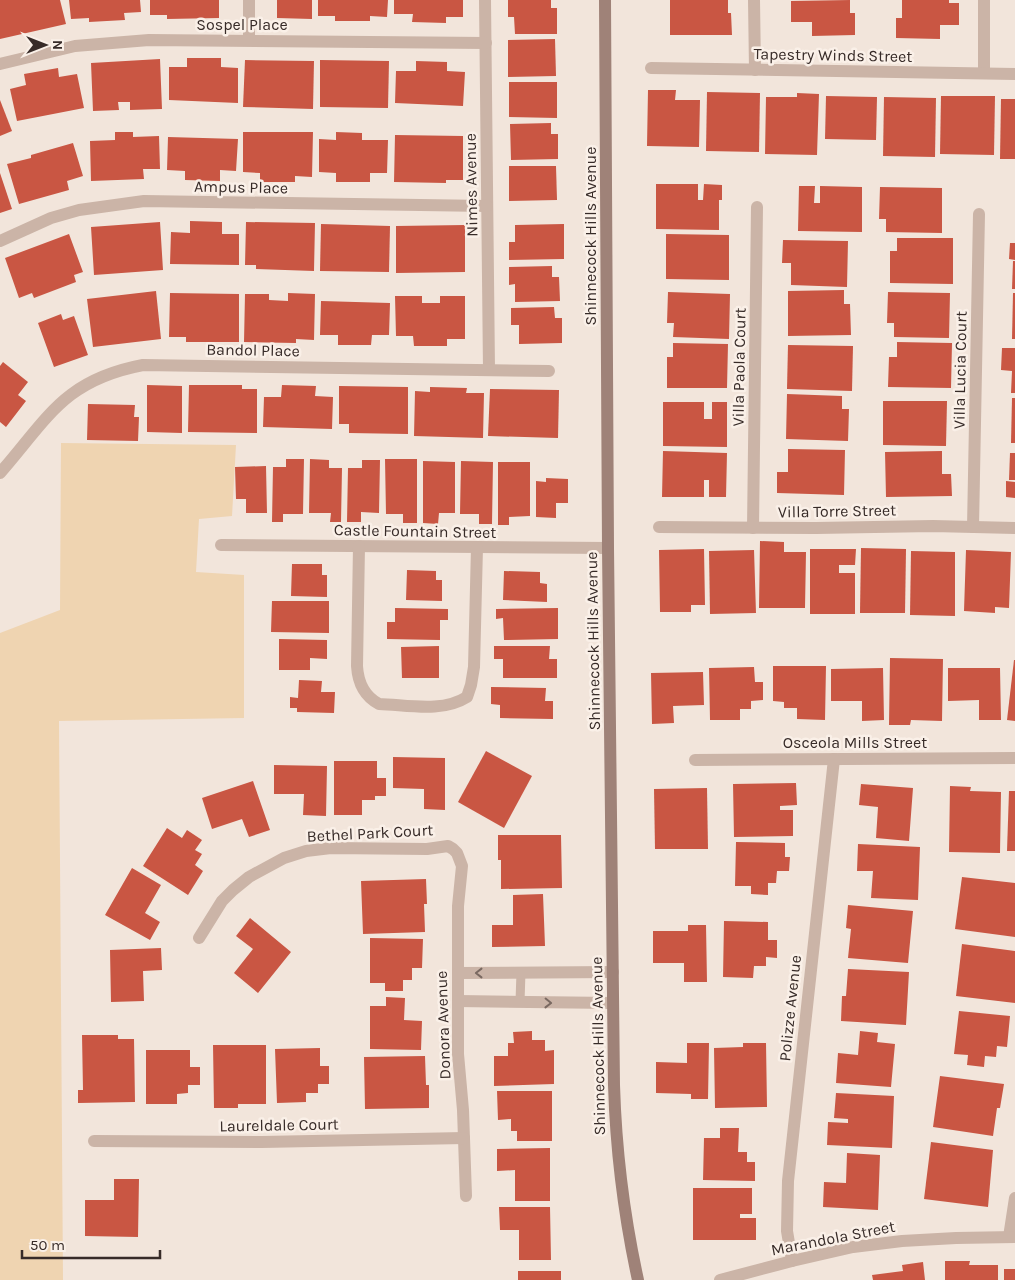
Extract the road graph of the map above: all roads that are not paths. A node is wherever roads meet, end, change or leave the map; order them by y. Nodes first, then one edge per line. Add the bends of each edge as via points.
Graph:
1 (249, 0) edge
2 (485, 0) edge
3 (605, 0) edge
4 (754, 0) edge
5 (984, 0) edge
6 (249, 40) junction
7 (486, 43) junction
8 (0, 64) edge
9 (651, 68) dead end
10 (755, 70) junction
11 (984, 73) junction
12 (1015, 74) edge
13 (487, 206) junction
14 (757, 207) dead end
15 (979, 214) dead end
16 (0, 241) edge
17 (489, 370) junction
18 (549, 371) dead end
19 (0, 473) edge
20 (659, 526) dead end
21 (973, 527) junction
22 (753, 528) junction
23 (1015, 528) edge
24 (221, 545) dead end
25 (360, 546) junction
26 (477, 547) junction
27 (608, 548) junction
28 (1015, 758) edge
29 (834, 759) junction
30 (696, 760) dead end
31 (457, 853) joint
32 (199, 938) dead end
33 (521, 972) junction
34 (613, 972) junction
35 (458, 973) junction
36 (458, 1001) junction
37 (520, 1002) junction
38 (613, 1003) junction
39 (464, 1138) junction
40 (94, 1141) dead end
41 (466, 1196) dead end
42 (1015, 1198) edge
43 (1012, 1237) edge
44 (792, 1261) junction
45 (638, 1280) edge
46 (720, 1280) edge

1 - 6 street
2 - 7 street, Nimes Avenue
3 - 27 street, Shinnecock Hills Avenue
4 - 10 street
5 - 11 street
6 - 7 street, Sospel Place
6 - 8 street, Sospel Place via 108,42 75,46
7 - 13 street, Nimes Avenue
9 - 10 street, Tapestry Winds Street
10 - 11 street, Tapestry Winds Street
11 - 12 street, Tapestry Winds Street
13 - 16 street, Ampus Place via 144,201 79,210
13 - 17 street, Nimes Avenue
14 - 22 street, Villa Paola Court
15 - 21 street, Villa Lucia Court
17 - 18 street, Bandol Place
17 - 19 street, Bandol Place via 142,365 118,370 93,380 57,405
20 - 22 street, Villa Torre Street
21 - 22 street, Villa Torre Street
21 - 23 street, Villa Torre Street
24 - 25 street, Castle Fountain Street
25 - 26 street, Castle Fountain Street
25 - 26 street via 357,666 362,689 379,704 443,707 467,697 471,686
26 - 27 street, Castle Fountain Street
27 - 34 street, Shinnecock Hills Avenue
28 - 29 street, Osceola Mills Street
29 - 30 street, Osceola Mills Street
29 - 44 street, Polizze Avenue via 788,1181 787,1231
31 - 32 street, Bethel Park Court via 448,846 427,849 331,848 284,858 249,877 227,896
31 - 35 street, Donora Avenue via 462,866 458,906
33 - 34 street
33 -> 35 street
33 - 37 lane
34 - 38 street, Shinnecock Hills Avenue
35 - 36 street, Donora Avenue
36 - 37 street
36 - 39 street, Donora Avenue
37 -> 38 street
38 - 45 street, Shinnecock Hills Avenue via 615,1126
39 - 40 street, Laureldale Court
39 - 41 street, Donora Avenue
42 - 43 street
43 - 44 street, Marandola Street via 902,1241
44 - 46 street, Marandola Street

